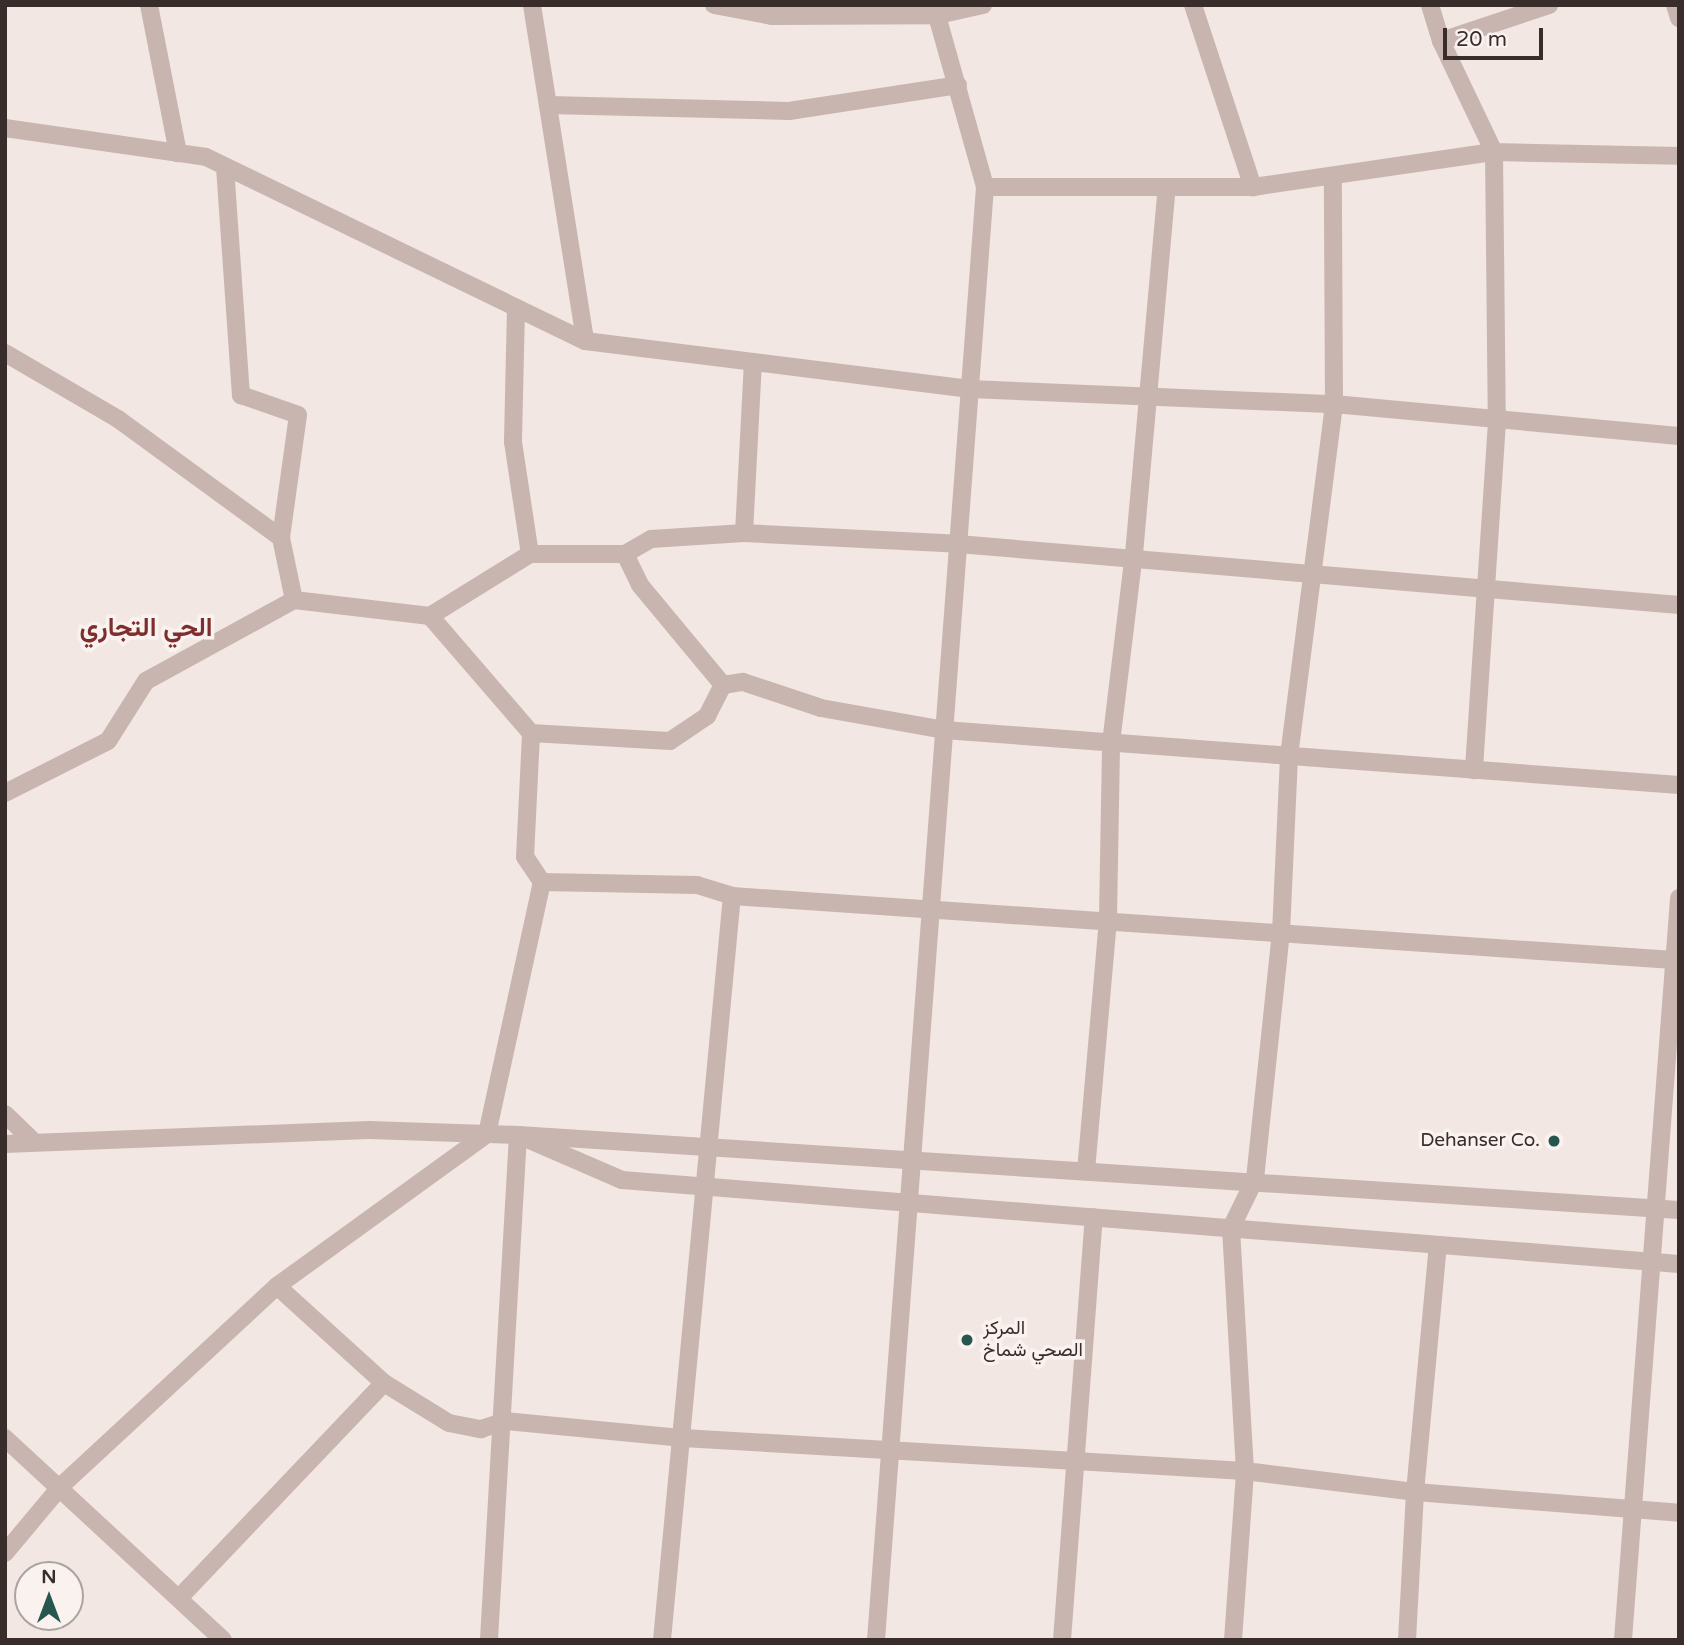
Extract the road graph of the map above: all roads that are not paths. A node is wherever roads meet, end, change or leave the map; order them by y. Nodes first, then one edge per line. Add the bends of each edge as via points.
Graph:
1 (149, 5) edge
2 (532, 5) edge
3 (714, 5) edge
4 (983, 5) edge
5 (1193, 5) edge
6 (1430, 5) edge
7 (1549, 5) edge
8 (1675, 5) edge
9 (936, 10) edge
10 (1679, 18) edge
11 (1441, 41) junction
12 (958, 85) junction
13 (548, 105) junction
14 (5, 128) edge
15 (1494, 152) junction
16 (178, 153) junction
17 (1679, 156) edge
18 (225, 167) junction
19 (1333, 176) junction
20 (985, 187) junction
21 (1167, 187) junction
22 (1253, 187) junction
23 (516, 308) junction
24 (584, 341) junction
25 (5, 353) edge
26 (753, 362) junction
27 (970, 389) junction
28 (1147, 397) junction
29 (1334, 404) junction
30 (1497, 422) junction
31 (1679, 436) edge
32 (744, 533) junction
33 (281, 538) junction
34 (958, 544) junction
35 (530, 554) junction
36 (625, 554) junction
37 (1131, 559) junction
38 (1310, 574) junction
39 (1485, 589) junction
40 (293, 600) junction
41 (1679, 605) edge
42 (430, 616) junction
43 (723, 685) junction
44 (944, 730) junction
45 (531, 733) junction
46 (1111, 743) junction
47 (1289, 756) junction
48 (1474, 769) junction
49 (1679, 785) edge
50 (5, 793) edge
51 (542, 882) junction
52 (732, 896) junction
53 (1679, 898) edge
54 (930, 910) junction
55 (1105, 922) junction
56 (1281, 933) junction
57 (1674, 960) junction
58 (5, 1114) edge
59 (487, 1134) junction
60 (518, 1135) junction
61 (33, 1141) junction
62 (5, 1144) edge
63 (706, 1147) junction
64 (911, 1160) junction
65 (1086, 1171) junction
66 (1252, 1182) junction
67 (704, 1189) junction
68 (908, 1202) junction
69 (1656, 1209) junction
70 (1679, 1210) edge
71 (1094, 1217) junction
72 (1231, 1228) junction
73 (1438, 1246) junction
74 (1652, 1261) junction
75 (1679, 1264) edge
76 (277, 1286) junction
77 (384, 1383) junction
78 (505, 1421) junction
79 (5, 1438) edge
80 (683, 1438) junction
81 (890, 1452) junction
82 (1079, 1460) junction
83 (1245, 1471) junction
84 (61, 1486) junction
85 (1415, 1492) junction
86 (1633, 1509) junction
87 (1679, 1513) edge
88 (5, 1553) edge
89 (179, 1598) junction
90 (223, 1640) edge
91 (489, 1640) edge
92 (663, 1640) edge
93 (876, 1640) edge
94 (1062, 1640) edge
95 (1233, 1640) edge
96 (1407, 1640) edge
97 (1623, 1640) edge

1 - 16 street
2 - 13 street
3 - 9 street via 772,16
4 - 9 street
5 - 22 street
6 - 11 street
7 - 11 street
8 - 10 street
9 - 12 street
11 - 15 street
12 - 13 street via 789,111
12 - 20 street
13 - 24 street
14 - 16 street
15 - 17 street
15 - 19 street
15 - 30 street
16 - 18 street
18 - 23 street
18 - 33 street via 241,396 298,415
19 - 22 street
19 - 29 street
20 - 21 street
20 - 27 street
21 - 22 street
21 - 28 street
23 - 24 street
23 - 35 street via 513,442
24 - 26 street
25 - 33 street via 118,419
26 - 27 street
26 - 32 street
27 - 28 street
27 - 34 street
28 - 29 street
28 - 37 street
29 - 30 street
29 - 38 street
30 - 31 street
30 - 39 street
32 - 34 street
32 - 36 street via 651,539
33 - 40 street
34 - 37 street
34 - 44 street
35 - 36 street
35 - 42 street
36 - 43 street via 640,585
37 - 38 street
37 - 46 street
38 - 39 street
38 - 47 street
39 - 41 street
39 - 48 street
40 - 42 street
40 - 50 street via 146,681 107,741
42 - 45 street
43 - 44 street via 754,683 821,708
43 - 45 street via 707,716 670,741
44 - 46 street
44 - 54 street
45 - 51 street via 524,857
46 - 47 street
46 - 55 street
47 - 48 street
47 - 56 street
48 - 49 street
51 - 52 street via 697,885
51 - 59 street
52 - 54 street
52 - 63 street
53 - 57 street
54 - 55 street
54 - 64 street
55 - 56 street
55 - 65 street
56 - 57 street
56 - 66 street
57 - 69 street
58 - 61 street
59 - 60 street
59 - 61 street via 369,1130
59 - 76 street
60 - 63 street
60 - 67 street via 622,1181
60 - 78 street
61 - 62 street
63 - 64 street
63 - 67 street
64 - 65 street
64 - 68 street
65 - 66 street
66 - 69 street
66 - 72 street
67 - 68 street
67 - 80 street
68 - 71 street
68 - 81 street
69 - 70 street
69 - 74 street
71 - 72 street
71 - 82 street
72 - 73 street
72 - 83 street
73 - 74 street
73 - 85 street
74 - 75 street
74 - 86 street
76 - 77 street
76 - 84 street
77 - 78 street via 450,1423 481,1429
77 - 89 street
78 - 80 street
78 - 91 street
79 - 84 street
80 - 81 street
80 - 92 street
81 - 82 street
81 - 93 street
82 - 83 street
82 - 94 street
83 - 85 street
83 - 95 street
84 - 88 street
84 - 89 street
85 - 86 street
85 - 96 street
86 - 87 street
86 - 97 street
89 - 90 street

